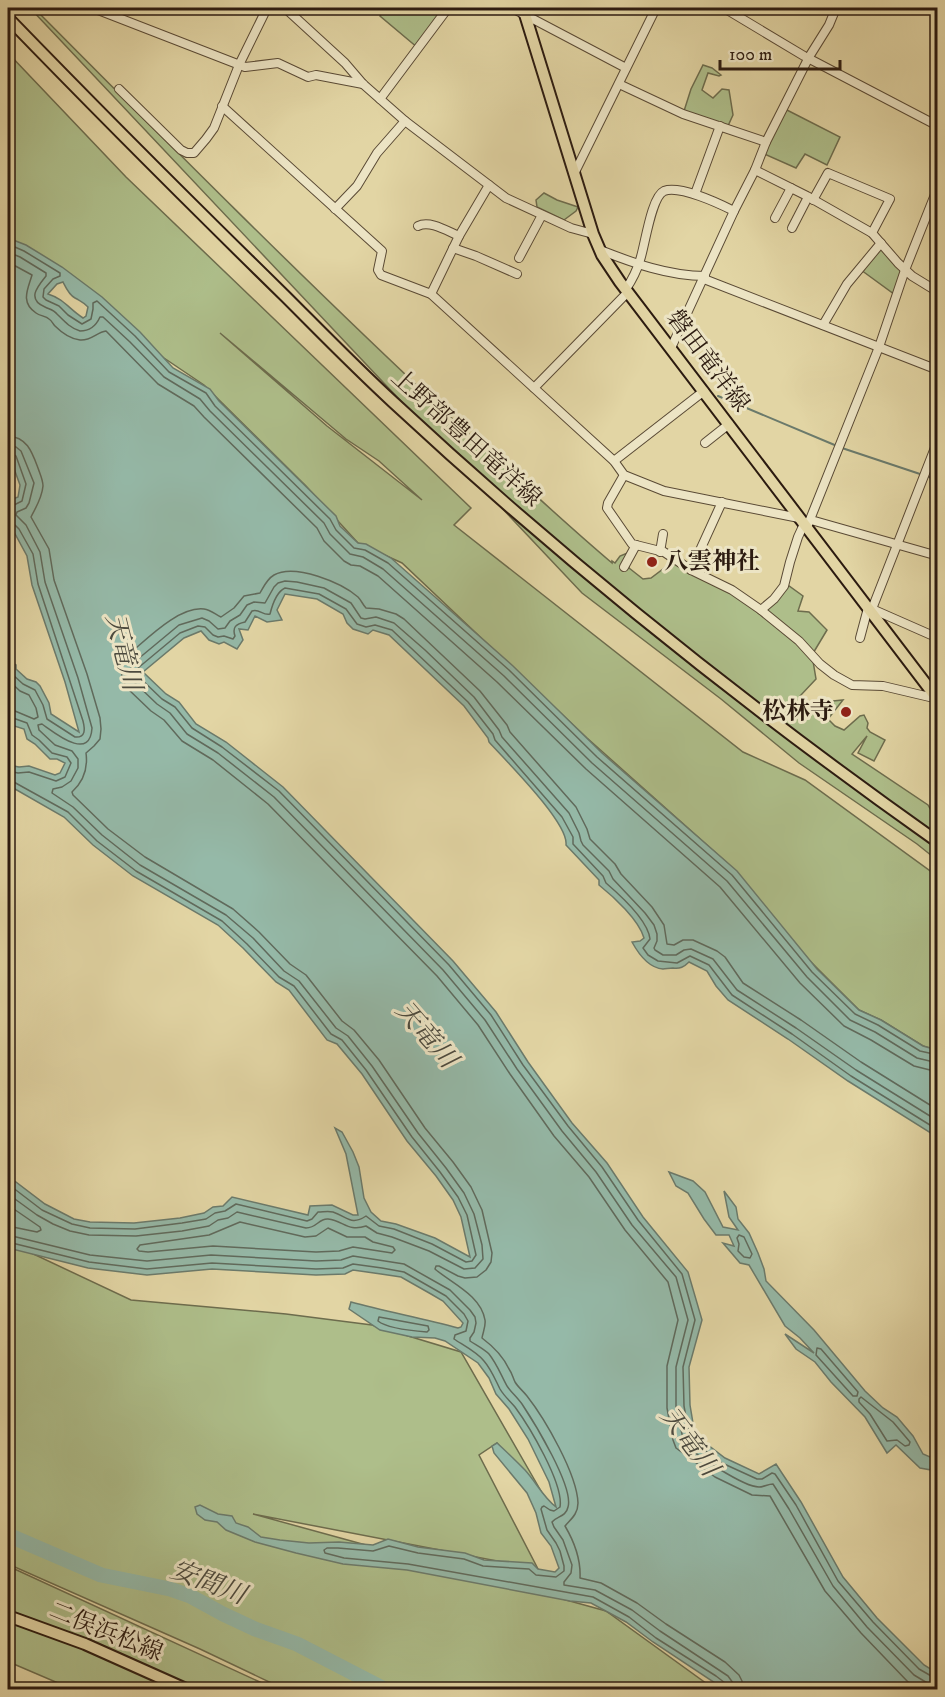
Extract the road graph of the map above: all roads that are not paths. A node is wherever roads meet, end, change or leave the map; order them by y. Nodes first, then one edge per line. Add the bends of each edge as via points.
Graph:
1 (93, 8) edge
2 (267, 8) edge
3 (285, 8) edge
4 (448, 8) edge
5 (512, 8) edge
6 (656, 8) edge
7 (724, 8) edge
8 (836, 8) edge
9 (108, 10) edge
10 (524, 11) edge
11 (8, 18) edge
12 (809, 57) junction
13 (239, 65) junction
14 (626, 68) junction
15 (363, 84) junction
16 (619, 84) junction
17 (119, 89) dead end
18 (380, 99) junction
19 (222, 106) junction
20 (405, 121) junction
21 (720, 126) junction
22 (938, 126) edge
23 (766, 142) junction
24 (755, 170) junction
25 (574, 174) junction
26 (489, 185) junction
27 (938, 187) edge
28 (791, 188) junction
29 (695, 194) junction
30 (811, 198) junction
31 (335, 209) junction
32 (734, 211) junction
33 (542, 215) junction
34 (775, 218) dead end
35 (418, 226) dead end
36 (792, 228) dead end
37 (872, 233) junction
38 (594, 234) junction
39 (459, 236) junction
40 (881, 243) junction
41 (453, 248) junction
42 (600, 250) junction
43 (519, 258) dead end
44 (638, 264) junction
45 (906, 270) junction
46 (517, 273) dead end
47 (705, 277) junction
48 (627, 290) junction
49 (938, 292) edge
50 (431, 294) junction
51 (823, 326) junction
52 (879, 347) junction
53 (671, 348) junction
54 (938, 370) edge
55 (534, 388) junction
56 (704, 391) junction
57 (729, 424) junction
58 (938, 440) edge
59 (705, 443) dead end
60 (614, 461) junction
61 (624, 475) junction
62 (722, 502) junction
63 (805, 522) junction
64 (663, 534) dead end
65 (636, 545) junction
66 (897, 546) junction
67 (660, 552) junction
68 (938, 556) edge
69 (624, 567) dead end
70 (691, 570) junction
71 (870, 609) junction
72 (761, 610) junction
73 (860, 638) dead end
74 (938, 638) edge
75 (937, 699) edge
76 (938, 842) edge
77 (8, 1616) edge
78 (188, 1689) edge

1 - 9 street
2 - 13 street
3 - 15 street
4 - 18 street
5 - 10 street
6 - 14 street
7 - 12 street
8 - 12 street
9 - 13 street
10 - 14 street
10 - 25 main road, 磐田竜洋線
11 - 76 main road, 上野部豊田竜洋線 via 266,278 474,475 680,648
12 - 22 street
12 - 23 street
13 - 15 street via 278,63 308,77
13 - 19 street
14 - 16 street
15 - 18 street
16 - 21 street via 683,114
16 - 25 street
17 - 19 street via 187,153 194,153 206,139
18 - 20 street
19 - 31 street
20 - 26 street
20 - 31 street
21 - 23 street
21 - 29 street
23 - 24 street
24 - 28 street
24 - 32 street
25 - 38 main road, 磐田竜洋線
26 - 33 street
26 - 39 street
27 - 45 street
28 - 30 street
28 - 34 street
29 - 32 street
29 - 44 street via 667,190 661,193
30 - 36 street
30 - 37 street
30 - 37 street via 828,173 890,199
31 - 50 street via 382,251 378,270 381,276
32 - 47 street
33 - 38 street
33 - 43 street
35 - 39 street via 427,223
37 - 40 street
38 - 42 main road, 磐田竜洋線
39 - 41 street
40 - 45 street
40 - 51 street via 847,284
41 - 46 street
41 - 50 street
42 - 44 street
42 - 48 main road, 磐田竜洋線
44 - 47 street
44 - 48 street
45 - 49 street
45 - 52 street
47 - 51 street
47 - 53 street
48 - 53 main road, 磐田竜洋線
48 - 55 street
50 - 55 street
51 - 52 street
52 - 54 street
52 - 63 street
53 - 56 main road, 磐田竜洋線
55 - 60 street
56 - 57 main road, 磐田竜洋線
56 - 60 street
57 - 59 street
57 - 63 main road, 磐田竜洋線
58 - 66 street
60 - 61 street
61 - 62 street via 664,491
61 - 65 street via 607,508
62 - 63 street
62 - 70 street
63 - 66 street
63 - 71 main road, 磐田竜洋線
63 - 72 street via 784,586
64 - 67 street
65 - 67 street
65 - 69 street
66 - 68 street
66 - 71 street
67 - 70 street
70 - 72 street
71 - 73 street
71 - 74 street
71 - 75 main road, 磐田竜洋線
72 - 75 street via 820,664 852,685 883,687
77 - 78 main road, 二俣浜松線

